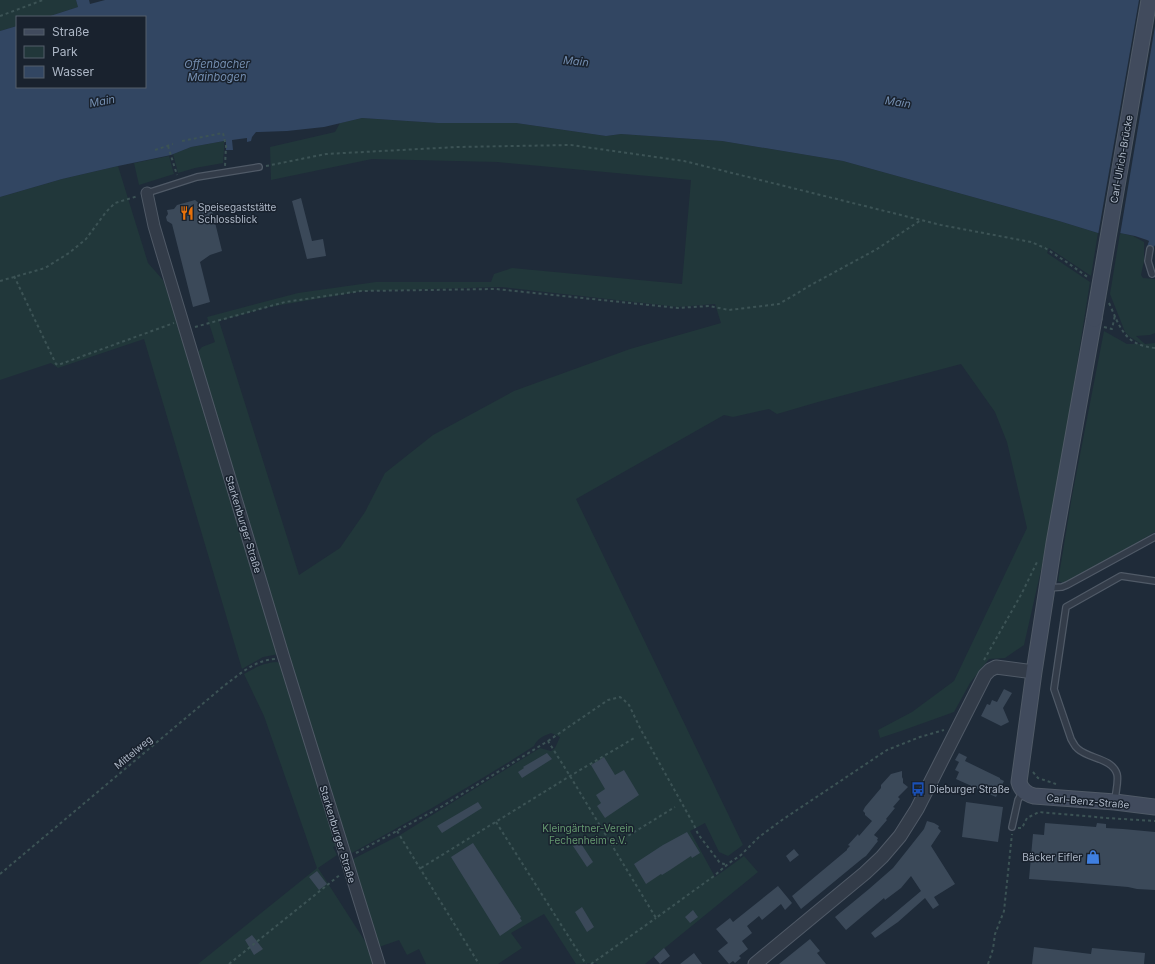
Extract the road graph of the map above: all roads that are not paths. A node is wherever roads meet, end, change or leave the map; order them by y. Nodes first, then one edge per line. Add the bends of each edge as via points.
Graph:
1 (1149, 0) edge
2 (259, 167) road end
3 (147, 193) joint
4 (1150, 249) dead end
5 (1152, 274) dead end
6 (1155, 537) edge
7 (1155, 581) edge
8 (1048, 588) junction
9 (1034, 672) junction
10 (1023, 791) junction
11 (1115, 802) junction
12 (1155, 807) edge
13 (1012, 827) road end
14 (379, 964) edge
15 (755, 964) edge

1 - 8 main road, Carl-Ulrich-Brücke, bridge
2 - 3 lane via 197,177
3 - 14 street, Starkenburger Straße via 154,226
4 - 5 lane via 1148,261
6 - 8 lane via 1067,585
7 - 11 lane via 1121,576 1066,607 1054,689 1075,746 1081,752 1110,764 1116,771
8 - 9 main road, Carl-Ulrich-Brücke
9 - 10 main road, Carl-Ulrich-Brücke via 1019,778
9 - 15 street via 996,667 985,675 917,809 894,844 865,873
10 - 11 main road, Carl-Benz-Straße via 1029,795
10 - 13 lane via 1018,800
11 - 12 main road, Carl-Benz-Straße

